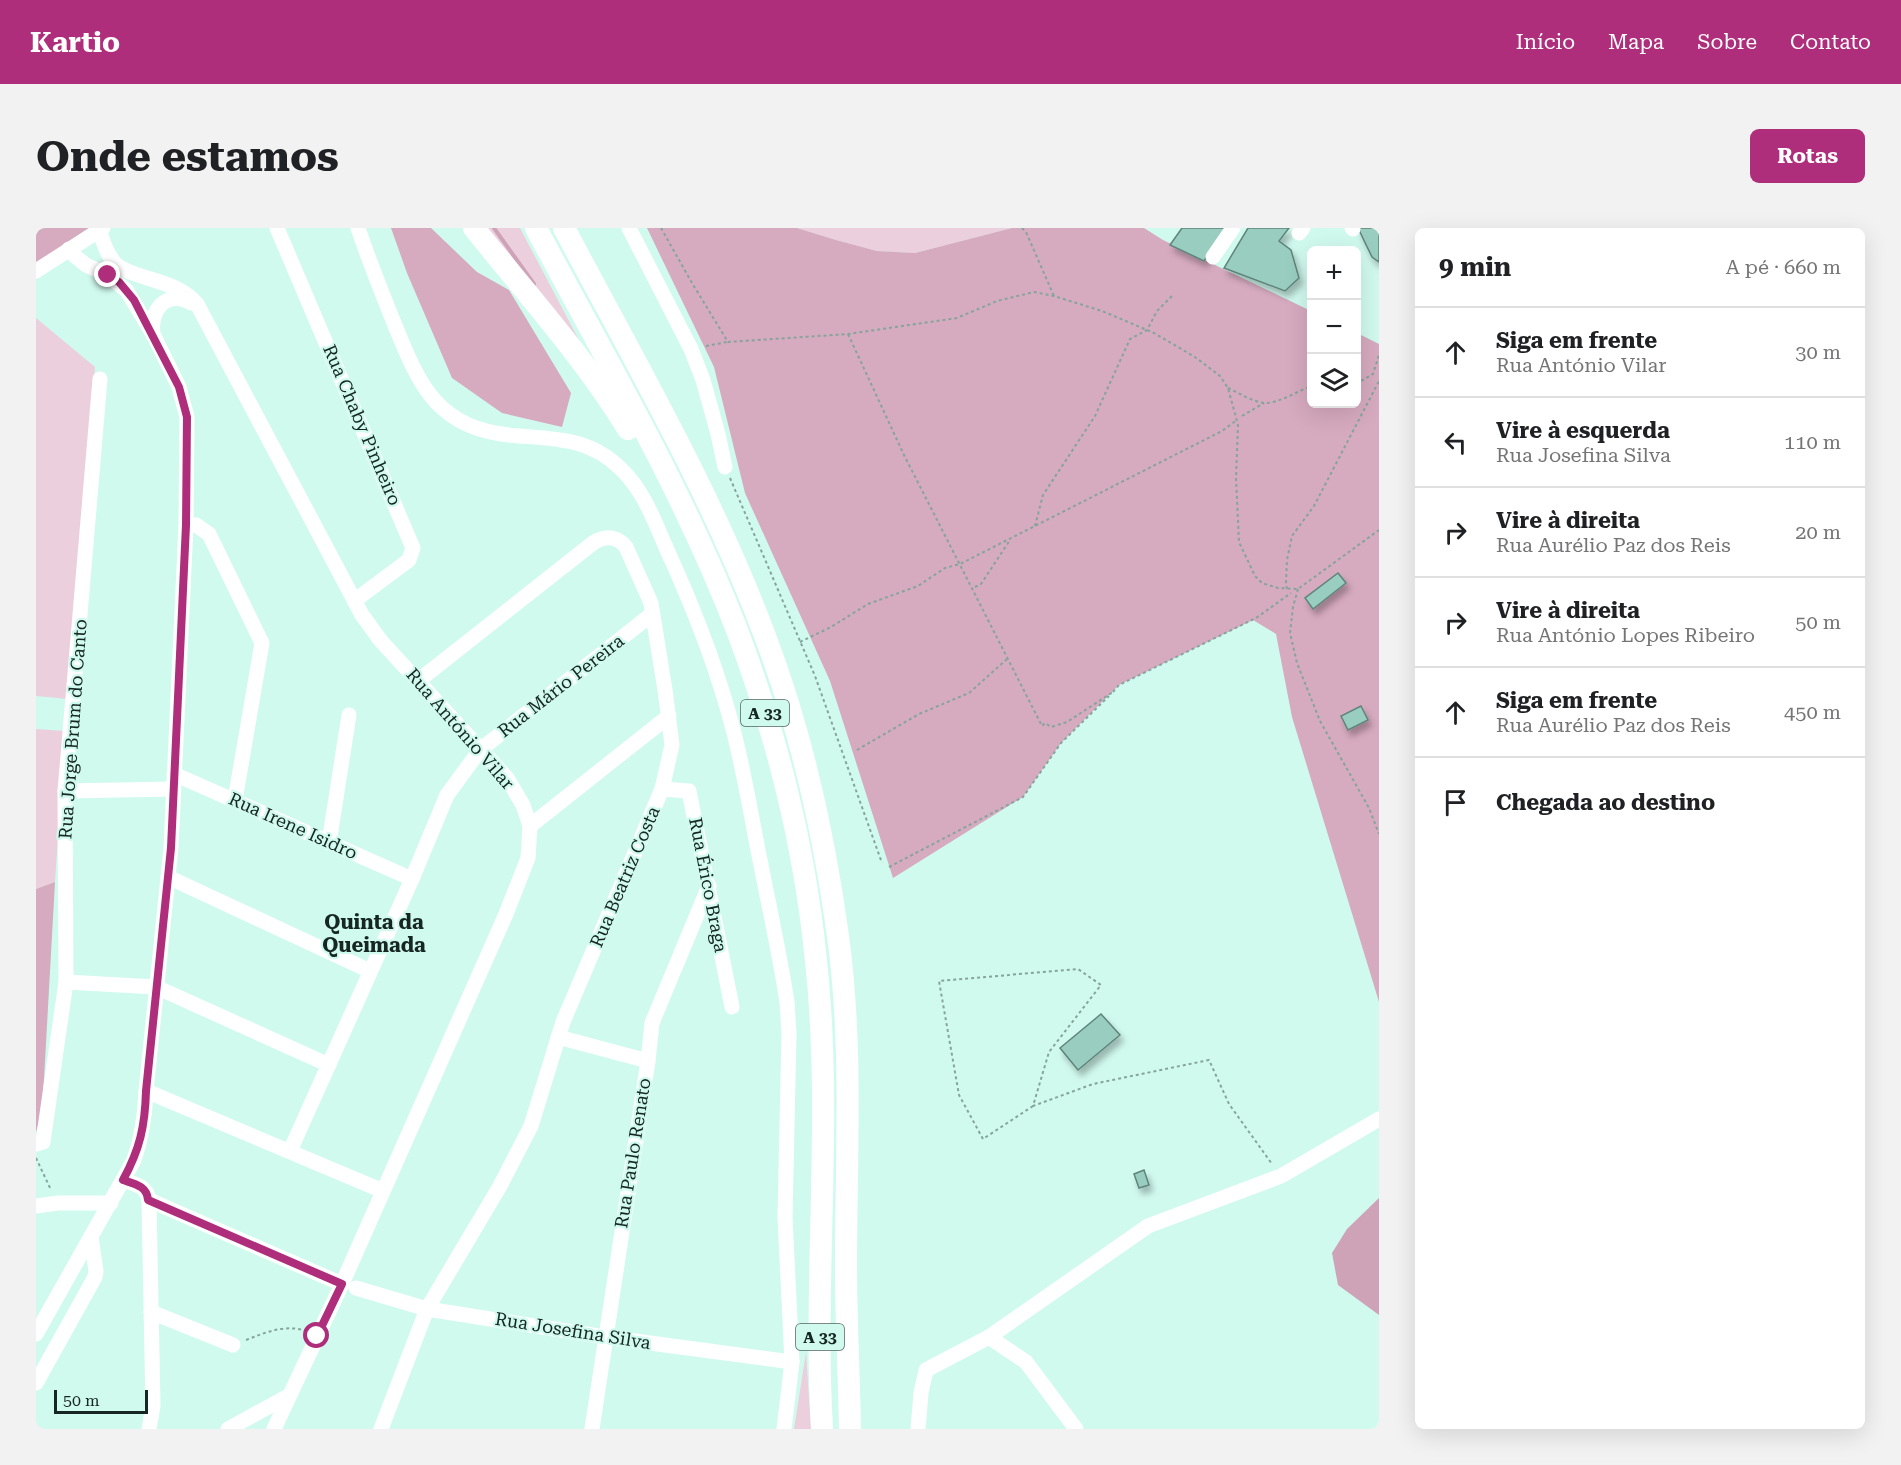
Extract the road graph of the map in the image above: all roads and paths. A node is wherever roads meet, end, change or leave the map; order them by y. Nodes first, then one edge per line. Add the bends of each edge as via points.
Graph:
1 (277, 228) edge
2 (358, 228) edge
3 (474, 228) edge
4 (536, 228) edge
5 (564, 228) edge
6 (572, 228) edge
7 (629, 228) edge
8 (661, 228) edge
9 (1022, 228) edge
10 (1233, 228) edge
11 (101, 229) edge
12 (69, 249) junction
13 (1213, 257) dead end
14 (36, 271) edge
15 (1173, 294) dead end
16 (1054, 296) junction
17 (201, 310) junction
18 (1147, 330) junction
19 (848, 334) junction
20 (154, 336) junction
21 (728, 342) junction
22 (691, 349) junction
23 (1379, 355) edge
24 (100, 379) dead end
25 (646, 381) junction
26 (1361, 381) edge
27 (1379, 381) edge
28 (1228, 388) junction
29 (1307, 388) edge
30 (1264, 403) junction
31 (1242, 416) dead end
32 (1237, 420) junction
33 (725, 466) joint
34 (186, 525) junction
35 (1035, 526) junction
36 (1379, 530) edge
37 (1011, 538) junction
38 (960, 564) junction
39 (975, 587) dead end
40 (1287, 589) junction
41 (1298, 589) junction
42 (1291, 593) dead end
43 (354, 601) junction
44 (652, 614) junction
45 (800, 642) junction
46 (1008, 659) junction
47 (418, 681) junction
48 (1113, 692) junction
49 (349, 714) dead end
50 (669, 717) junction
51 (480, 750) junction
52 (857, 750) dead end
53 (174, 774) junction
54 (173, 789) junction
55 (662, 789) junction
56 (65, 791) junction
57 (235, 800) junction
58 (530, 826) junction
59 (1379, 834) edge
60 (329, 843) junction
61 (882, 863) dead end
62 (889, 867) dead end
63 (168, 877) junction
64 (412, 879) junction
65 (709, 886) junction
66 (811, 917) junction
67 (370, 971) junction
68 (66, 982) junction
69 (156, 987) junction
70 (732, 1007) dead end
71 (558, 1037) junction
72 (648, 1060) junction
73 (328, 1065) junction
74 (146, 1091) junction
75 (1033, 1106) junction
76 (1379, 1119) edge
77 (36, 1144) edge
78 (290, 1150) junction
79 (36, 1158) edge
80 (1281, 1176) junction
81 (123, 1180) junction
82 (383, 1191) junction
83 (148, 1200) junction
84 (58, 1203) junction
85 (111, 1203) junction
86 (36, 1206) edge
87 (91, 1237) junction
88 (349, 1286) junction
89 (426, 1309) junction
90 (152, 1312) junction
91 (36, 1334) edge
92 (317, 1336) junction
93 (989, 1336) junction
94 (605, 1337) junction
95 (233, 1345) joint
96 (792, 1362) junction
97 (36, 1383) edge
98 (290, 1395) junction
99 (149, 1429) edge
100 (228, 1429) edge
101 (274, 1429) edge
102 (381, 1429) edge
103 (592, 1429) edge
104 (784, 1429) edge
105 (822, 1429) edge
106 (850, 1429) edge
107 (918, 1429) edge
108 (1076, 1429) edge

1 - 43 street, Rua Chaby Pinheiro via 412,541 409,560
2 - 96 street via 409,360 429,394 449,414 479,430 570,440 595,450 620,467 643,496 696,616 722,688 738,751 787,1002 785,1217
3 - 66 highway via 617,411 686,537 753,706
4 - 66 highway, A 33 via 659,460 736,629 784,777
5 - 25 highway, A 33
6 - 25 highway
7 - 22 street
8 - 21 path
9 - 16 path
10 - 13 street
11 - 12 street
11 - 17 street, Rua António Vilar via 115,264 184,292
12 - 14 street
12 - 20 street via 127,291
15 - 18 path via 1157,311
16 - 18 path
16 - 19 path via 1034,292 997,301 957,318
17 - 20 street via 187,300 168,300 153,316
17 - 43 street, Rua António Vilar
18 - 28 path via 1195,357 1220,376
18 - 35 path via 1130,339 1095,416 1043,495
19 - 21 path
19 - 38 path
20 - 34 street via 185,404
21 - 22 path
22 - 33 street
23 - 26 path via 1373,374
24 - 56 street, Rua Jorge Brum do Canto
25 - 106 highway, A 33 via 716,519 762,628 798,738 822,834 845,1005
27 - 40 path via 1314,506 1292,536
28 - 30 path
28 - 32 path
29 - 30 path
30 - 31 path
32 - 35 path
32 - 40 path via 1239,542 1262,583
33 - 45 path
34 - 53 street
34 - 57 street via 196,525 209,534 262,643
35 - 37 path
36 - 41 path
37 - 38 path
37 - 39 path via 981,584
38 - 45 path via 945,568 918,586 868,604
38 - 46 path
40 - 41 path
41 - 59 path via 1290,633 1297,663 1320,722 1369,808
42 - 48 path via 1256,618 1119,685
43 - 47 street, Rua António Vilar via 370,627
44 - 47 street, Rua Beatriz Costa via 651,603 626,548 621,541 606,536
44 - 50 street, Rua Beatriz Costa
44 - 51 street, Rua Mário Pereira
45 - 61 path
46 - 48 path via 1042,726 1066,722
46 - 52 path via 969,693 919,714
47 - 51 street, Rua António Vilar
48 - 62 path via 1061,742 1023,797
49 - 60 street
50 - 55 street, Rua Beatriz Costa via 672,744
50 - 58 street
51 - 58 street, Rua António Vilar via 515,789
51 - 64 street, Rua Mário Pereira via 447,795
53 - 54 street
53 - 57 street, Rua Irene Isidro
54 - 56 street
54 - 63 street
55 - 65 street, Rua Érico Braga via 689,791
55 - 71 street, Rua Beatriz Costa
56 - 68 street, Rua Jorge Brum do Canto
57 - 60 street, Rua Irene Isidro
58 - 82 street, Rua António Vilar via 524,871
60 - 64 street, Rua Irene Isidro
63 - 67 street
63 - 69 street
64 - 67 street, Rua Mário Pereira
65 - 70 street, Rua Érico Braga
65 - 72 street, Rua Paulo Renato via 652,1023
66 - 105 highway, A 33 via 823,1056
67 - 73 street, Rua Mário Pereira
68 - 69 street
68 - 77 street, Rua Jorge Brum do Canto via 43,1142
69 - 73 street
69 - 74 street
71 - 72 street
71 - 89 street, Rua Beatriz Costa via 531,1126
72 - 94 street, Rua Paulo Renato
73 - 78 street, Rua Mário Pereira
74 - 78 street
74 - 81 street via 141,1137
75 - 75 path via 1049,1052 1101,986 1078,969 939,981 959,1095 983,1139
75 - 80 path via 1093,1084 1209,1060 1229,1104
76 - 80 street
78 - 82 street
79 - 84 path
80 - 93 street via 1148,1226
81 - 83 street, Rua Josefina Silva via 144,1189
81 - 85 street
82 - 88 street, Rua António Vilar
83 - 88 street, Rua Josefina Silva
83 - 90 street
84 - 85 street
84 - 86 street
85 - 87 street
87 - 91 street
87 - 97 street via 95,1276
88 - 89 street, Rua Josefina Silva
88 - 92 street, Rua António Vilar
89 - 94 street, Rua Josefina Silva
89 - 102 street, Rua Beatriz Costa
90 - 95 street
90 - 99 street via 153,1406
92 - 95 path via 293,1327
92 - 98 street, Rua António Vilar
93 - 107 street via 926,1370
93 - 108 street via 1026,1362
94 - 96 street, Rua Josefina Silva
94 - 103 street, Rua Paulo Renato
96 - 104 street
98 - 100 street
98 - 101 street, Rua António Vilar

